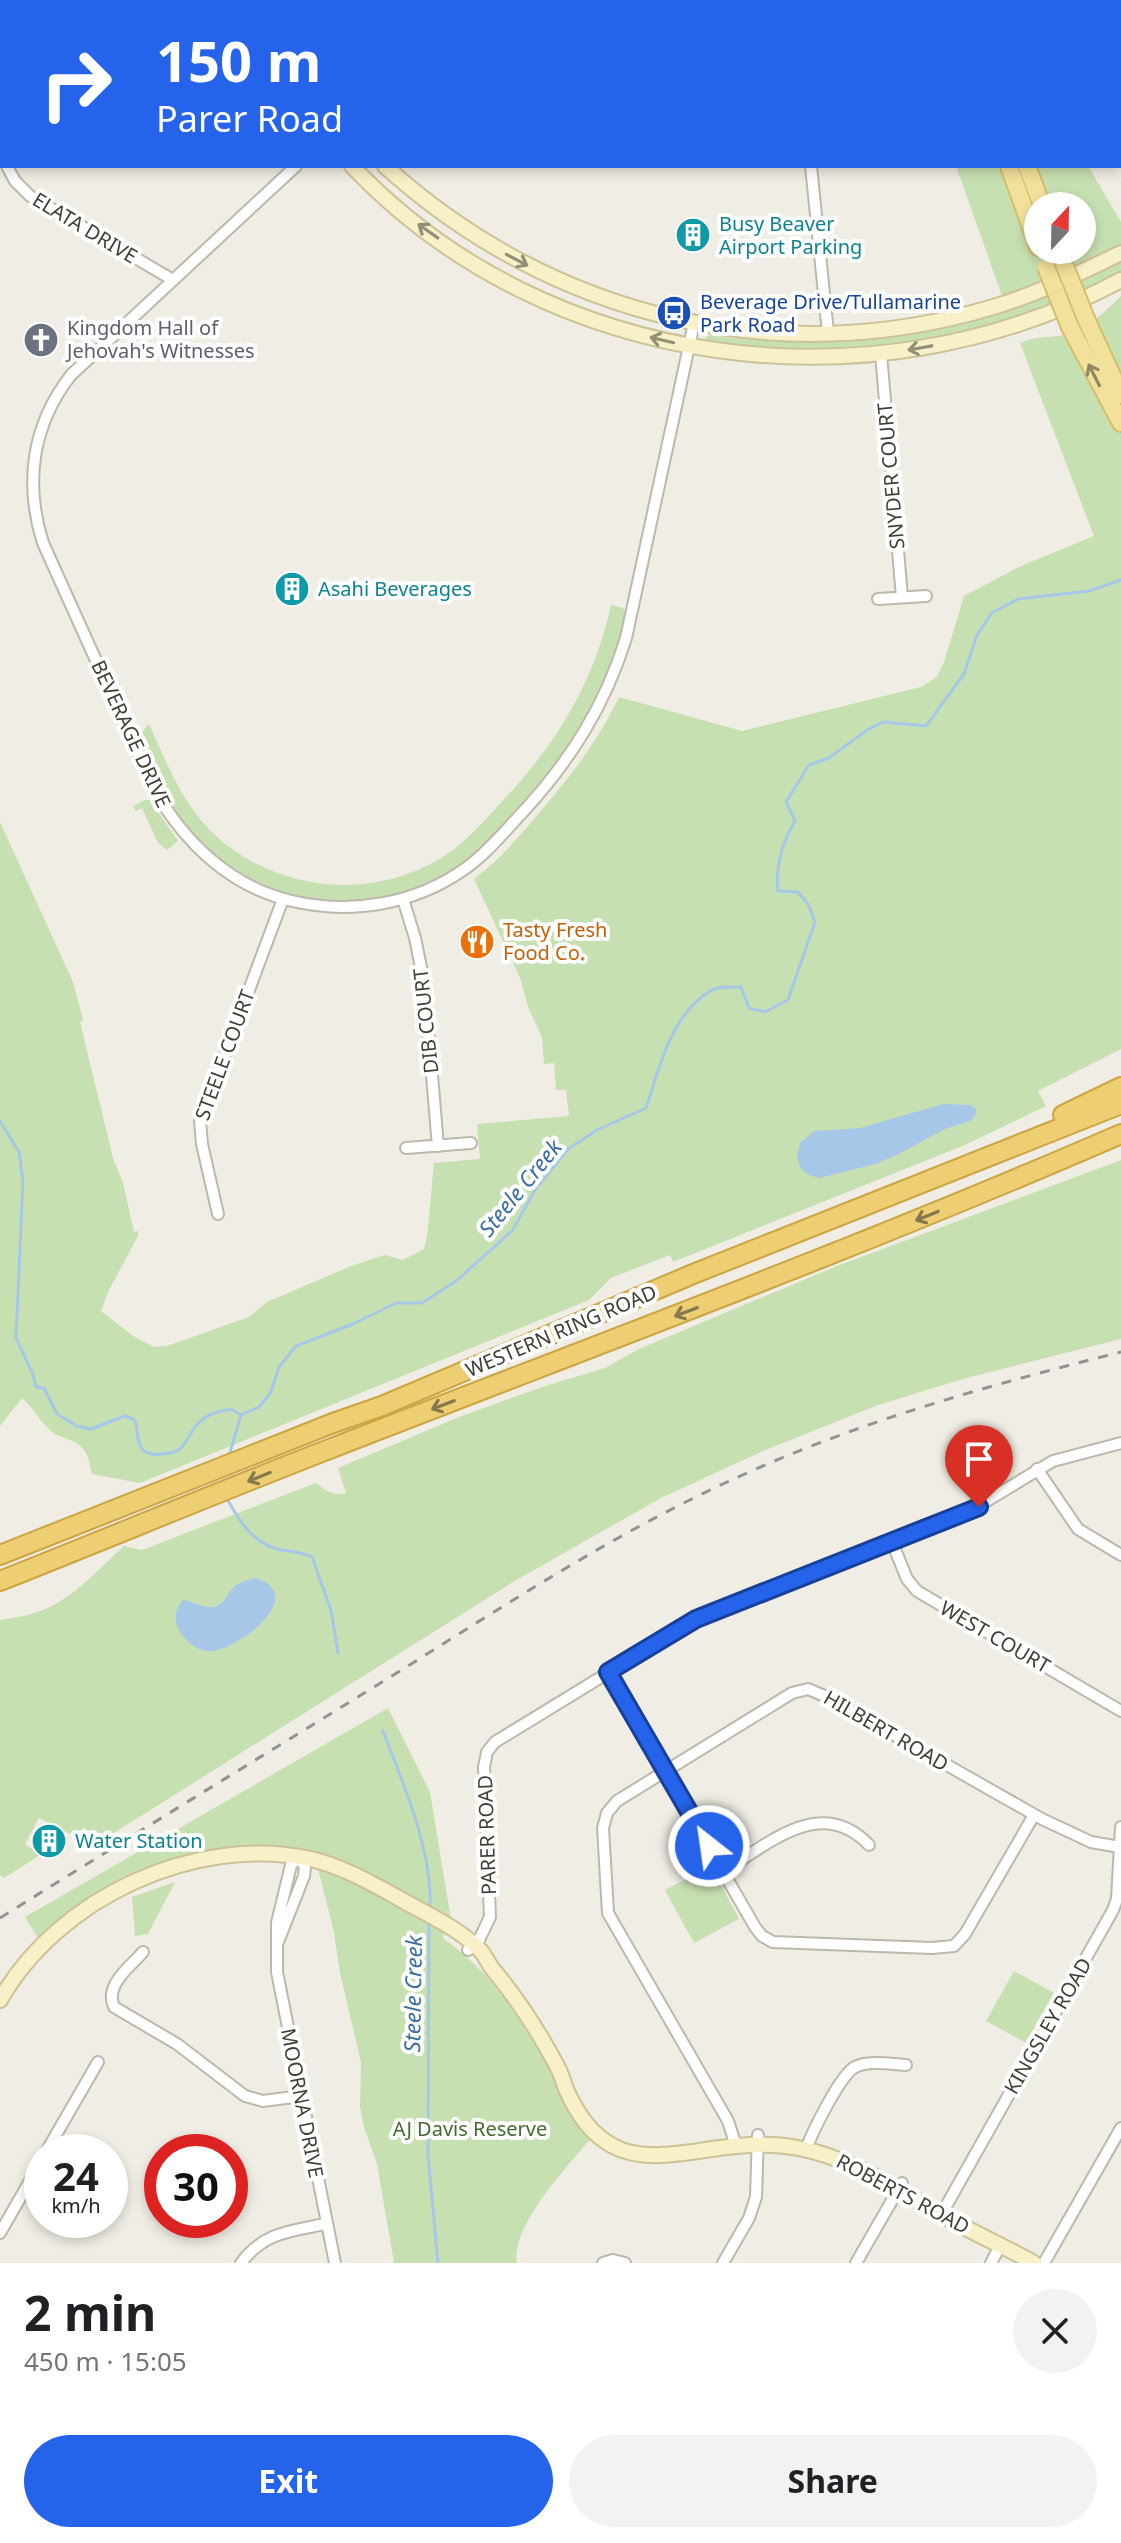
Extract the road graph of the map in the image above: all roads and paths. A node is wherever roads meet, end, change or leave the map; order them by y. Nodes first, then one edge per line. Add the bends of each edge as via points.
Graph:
1 (8, 168) edge
2 (294, 168) edge
3 (354, 168) edge
4 (387, 168) edge
5 (811, 168) edge
6 (1010, 168) edge
7 (1028, 168) edge
8 (1037, 192) edge
9 (1024, 209) edge
10 (1121, 253) edge
11 (1045, 264) edge
12 (1065, 264) edge
13 (173, 280) junction
14 (1121, 280) edge
15 (694, 323) junction
16 (828, 333) junction
17 (689, 346) junction
18 (881, 354) junction
19 (1121, 395) edge
20 (1121, 423) edge
21 (926, 596) dead end
22 (902, 597) junction
23 (878, 599) dead end
24 (283, 899) junction
25 (403, 899) junction
26 (1121, 1087) edge
27 (1121, 1104) edge
28 (1121, 1134) edge
29 (471, 1143) dead end
30 (1121, 1144) edge
31 (438, 1146) junction
32 (406, 1148) dead end
33 (1000, 1186) junction
34 (218, 1214) dead end
35 (693, 1274) junction
36 (1121, 1443) edge
37 (1037, 1469) junction
38 (139, 1499) junction
39 (138, 1526) junction
40 (892, 1542) junction
41 (0, 1545) edge
42 (0, 1555) edge
43 (1121, 1555) edge
44 (0, 1581) edge
45 (0, 1589) edge
46 (608, 1672) junction
47 (1121, 1711) edge
48 (665, 1771) junction
49 (1034, 1815) junction
50 (1121, 1827) edge
51 (869, 1845) dead end
52 (1120, 1847) edge
53 (298, 1863) junction
54 (724, 1871) junction
55 (1120, 1875) edge
56 (471, 1946) junction
57 (143, 1952) dead end
58 (3, 1995) edge
59 (98, 2062) dead end
60 (906, 2065) dead end
61 (301, 2096) junction
62 (1121, 2128) edge
63 (56, 2134) edge
64 (758, 2140) junction
65 (736, 2141) junction
66 (808, 2145) junction
67 (900, 2187) junction
68 (24, 2191) edge
69 (943, 2211) junction
70 (325, 2224) junction
71 (0, 2233) edge
72 (1001, 2244) junction
73 (241, 2263) edge
74 (335, 2263) edge
75 (603, 2263) edge
76 (625, 2263) edge
77 (723, 2263) edge
78 (856, 2263) edge
79 (991, 2263) edge
80 (1034, 2263) edge
81 (1044, 2263) edge

1 - 13 street, ELATA DRIVE via 30,196
2 - 13 street, BEVERAGE DRIVE
17 -> 3 street via 596,321 502,279 416,223
4 -> 15 street via 510,257 608,300
5 - 16 street
6 - 9 main road
7 - 8 main road
10 - 16 street via 1048,288 980,311 902,327
20 -> 11 main road, bridge via 1070,327
12 - 19 main road, bridge
13 - 24 street, BEVERAGE DRIVE via 81,364 53,401 35,451 33,506 43,543 168,813 213,862
14 -> 18 street via 1025,322
15 - 16 street via 756,332
15 - 17 street, BEVERAGE DRIVE
17 - 18 street via 778,357
17 - 25 street, BEVERAGE DRIVE via 630,624 596,714 559,770 482,854 447,880
18 - 22 street, SNYDER COURT
21 - 22 street
22 - 23 street
24 - 25 street, BEVERAGE DRIVE via 341,908
24 - 34 street, STEELE COURT via 200,1121
25 - 31 street, DIB COURT via 424,982
26 - 35 highway
27 - 35 highway, WESTERN RING ROAD
28 - 33 highway, WESTERN RING ROAD
29 - 31 street
30 - 33 highway
31 - 32 street
33 -> 39 highway, WESTERN RING ROAD
35 - 38 highway, WESTERN RING ROAD via 461,1374
36 - 37 street, PARER ROAD
37 - 40 street, PARER ROAD via 972,1510
37 - 43 street via 1078,1529
38 - 41 highway
38 - 42 highway, WESTERN RING ROAD
39 - 44 highway, WESTERN RING ROAD
39 - 45 highway
40 - 46 street, PARER ROAD via 696,1619
40 - 47 street, WEST COURT via 917,1591
46 - 48 street
46 - 56 street, PARER ROAD via 506,1734 487,1752 490,1908
48 - 49 street, HILBERT ROAD via 792,1693 813,1690
48 - 54 street
48 - 65 street, HILBERT ROAD via 617,1801 605,1817 606,1903
49 - 52 street, HILBERT ROAD via 1091,1842
49 - 54 street via 963,1938 944,1948 773,1942 758,1932
50 - 52 street, KINGSLEY ROAD
51 - 54 street via 847,1827 820,1822 790,1831
52 - 55 street, KINGSLEY ROAD
53 - 56 street, ROBERTS ROAD via 323,1862 352,1873
53 - 58 street, ROBERTS ROAD via 269,1853 226,1854 156,1872 78,1915 30,1957
53 - 61 street, MOORNA DRIVE via 303,1882 278,1942 278,1982
55 - 69 street, KINGSLEY ROAD via 1113,1910
56 - 65 street, ROBERTS ROAD via 520,2002 585,2122 599,2137 616,2148 654,2155
57 - 61 street via 113,1987 114,2007 177,2044 245,2096 263,2101
59 - 63 street
60 - 66 street via 854,2067
61 - 70 street, MOORNA DRIVE
62 - 81 street
64 - 65 street, ROBERTS ROAD
64 - 66 street, ROBERTS ROAD
64 - 77 street via 754,2205
66 - 67 street, ROBERTS ROAD
67 - 69 street, ROBERTS ROAD
67 - 78 street
68 - 71 street
69 - 72 street, ROBERTS ROAD
70 - 73 street via 271,2236
70 - 74 street, MOORNA DRIVE
72 - 79 street
72 - 80 street, ROBERTS ROAD
75 - 76 street

